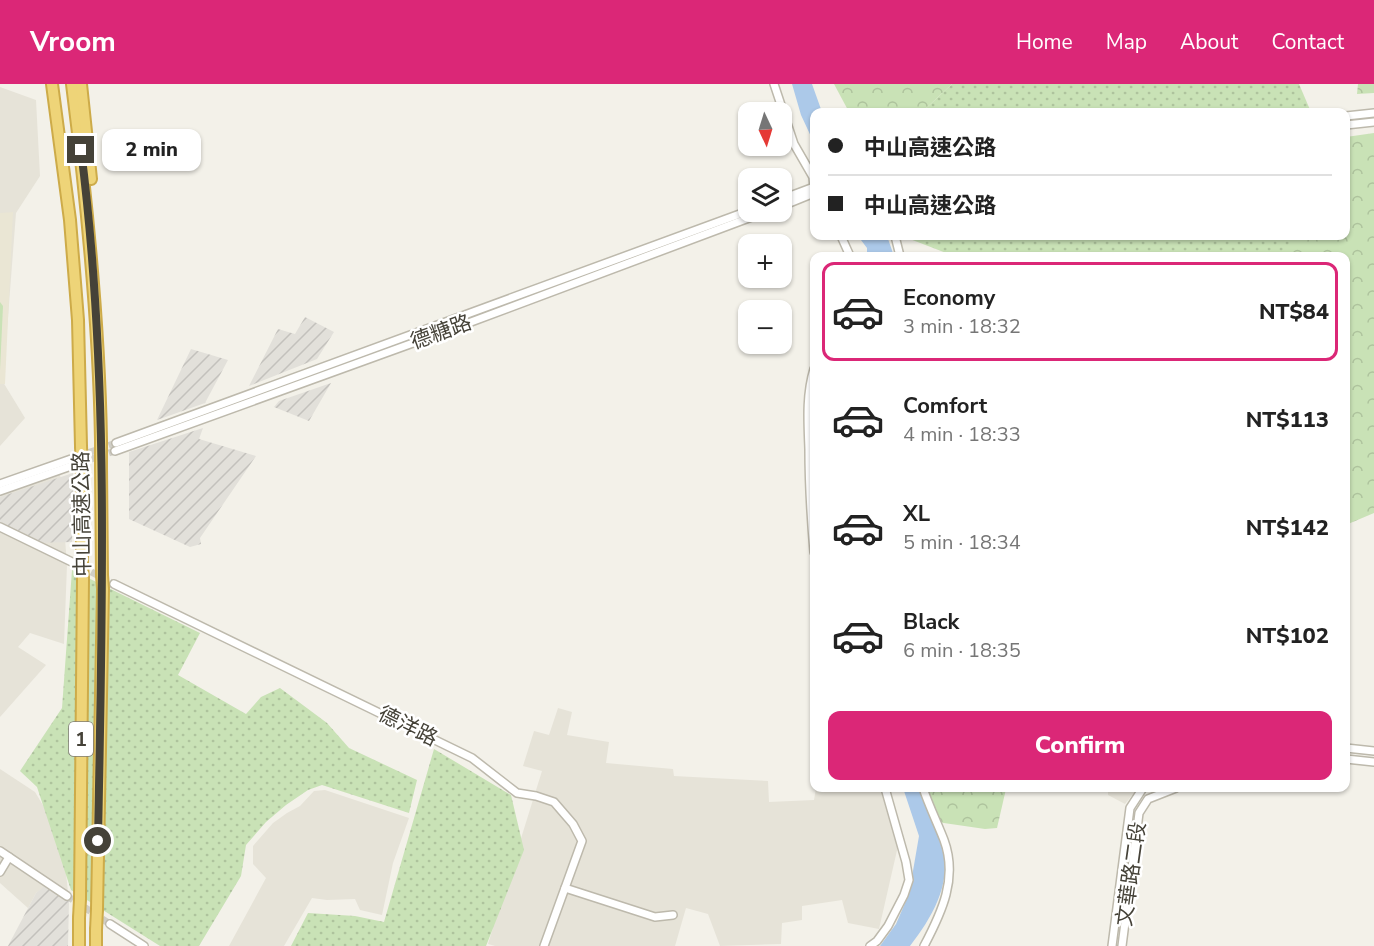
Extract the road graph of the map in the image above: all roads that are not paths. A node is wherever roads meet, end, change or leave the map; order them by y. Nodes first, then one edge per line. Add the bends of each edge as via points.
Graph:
1 (46, 84) edge
2 (52, 84) edge
3 (72, 84) edge
4 (81, 84) edge
5 (774, 84) edge
6 (1374, 113) edge
7 (1350, 116) edge
8 (1374, 122) edge
9 (1350, 125) edge
10 (810, 172) edge
11 (810, 190) edge
12 (810, 191) edge
13 (792, 196) edge
14 (792, 201) edge
15 (88, 208) junction
16 (738, 215) edge
17 (70, 220) junction
18 (738, 222) edge
19 (810, 388) edge
20 (0, 484) edge
21 (0, 491) edge
22 (810, 494) edge
23 (0, 527) edge
24 (78, 564) junction
25 (114, 584) tunnel mouth
26 (1350, 748) edge
27 (1374, 751) edge
28 (1350, 759) edge
29 (1374, 762) edge
30 (886, 792) edge
31 (925, 792) edge
32 (1140, 792) edge
33 (1166, 792) edge
34 (0, 851) edge
35 (9, 857) junction
36 (0, 872) edge
37 (565, 888) junction
38 (67, 896) tunnel mouth
39 (673, 915) dead end
40 (110, 924) tunnel mouth
41 (79, 946) edge
42 (96, 946) edge
43 (144, 946) edge
44 (544, 946) edge
45 (870, 946) edge
46 (924, 946) edge
47 (1112, 946) edge
48 (1122, 946) edge

1 - 17 highway via 62,206
2 - 17 highway, 中山高速公路 / 1
3 - 15 highway, 中山高速公路 / 1
4 - 15 highway via 93,194
5 - 10 street via 794,144
6 - 7 street
8 - 9 street
11 - 13 street
12 - 14 street
15 - 42 highway, 中山高速公路 / 1, bridge via 98,340 103,589
16 - 18 street, 德糖路 via 116,447 460,326
17 - 24 highway, 中山高速公路 / 1, bridge via 78,320 82,475
19 - 22 street
20 - 21 street via 74,461
23 - 24 street
24 - 41 highway, 中山高速公路 / 1, bridge via 83,579
25 - 37 street, 德洋路 via 472,758 517,793 554,802 582,841
26 - 27 street
28 - 29 street
30 - 45 street via 909,880 892,921
31 - 46 street via 945,843 950,871 944,906
32 - 47 street, 文華路二段 via 1130,808
33 - 48 street, 文華路二段 via 1148,799 1139,813
34 - 35 street
35 - 36 street
35 - 38 street
37 - 39 street via 655,917
37 - 44 street, 德洋路
40 - 43 street

